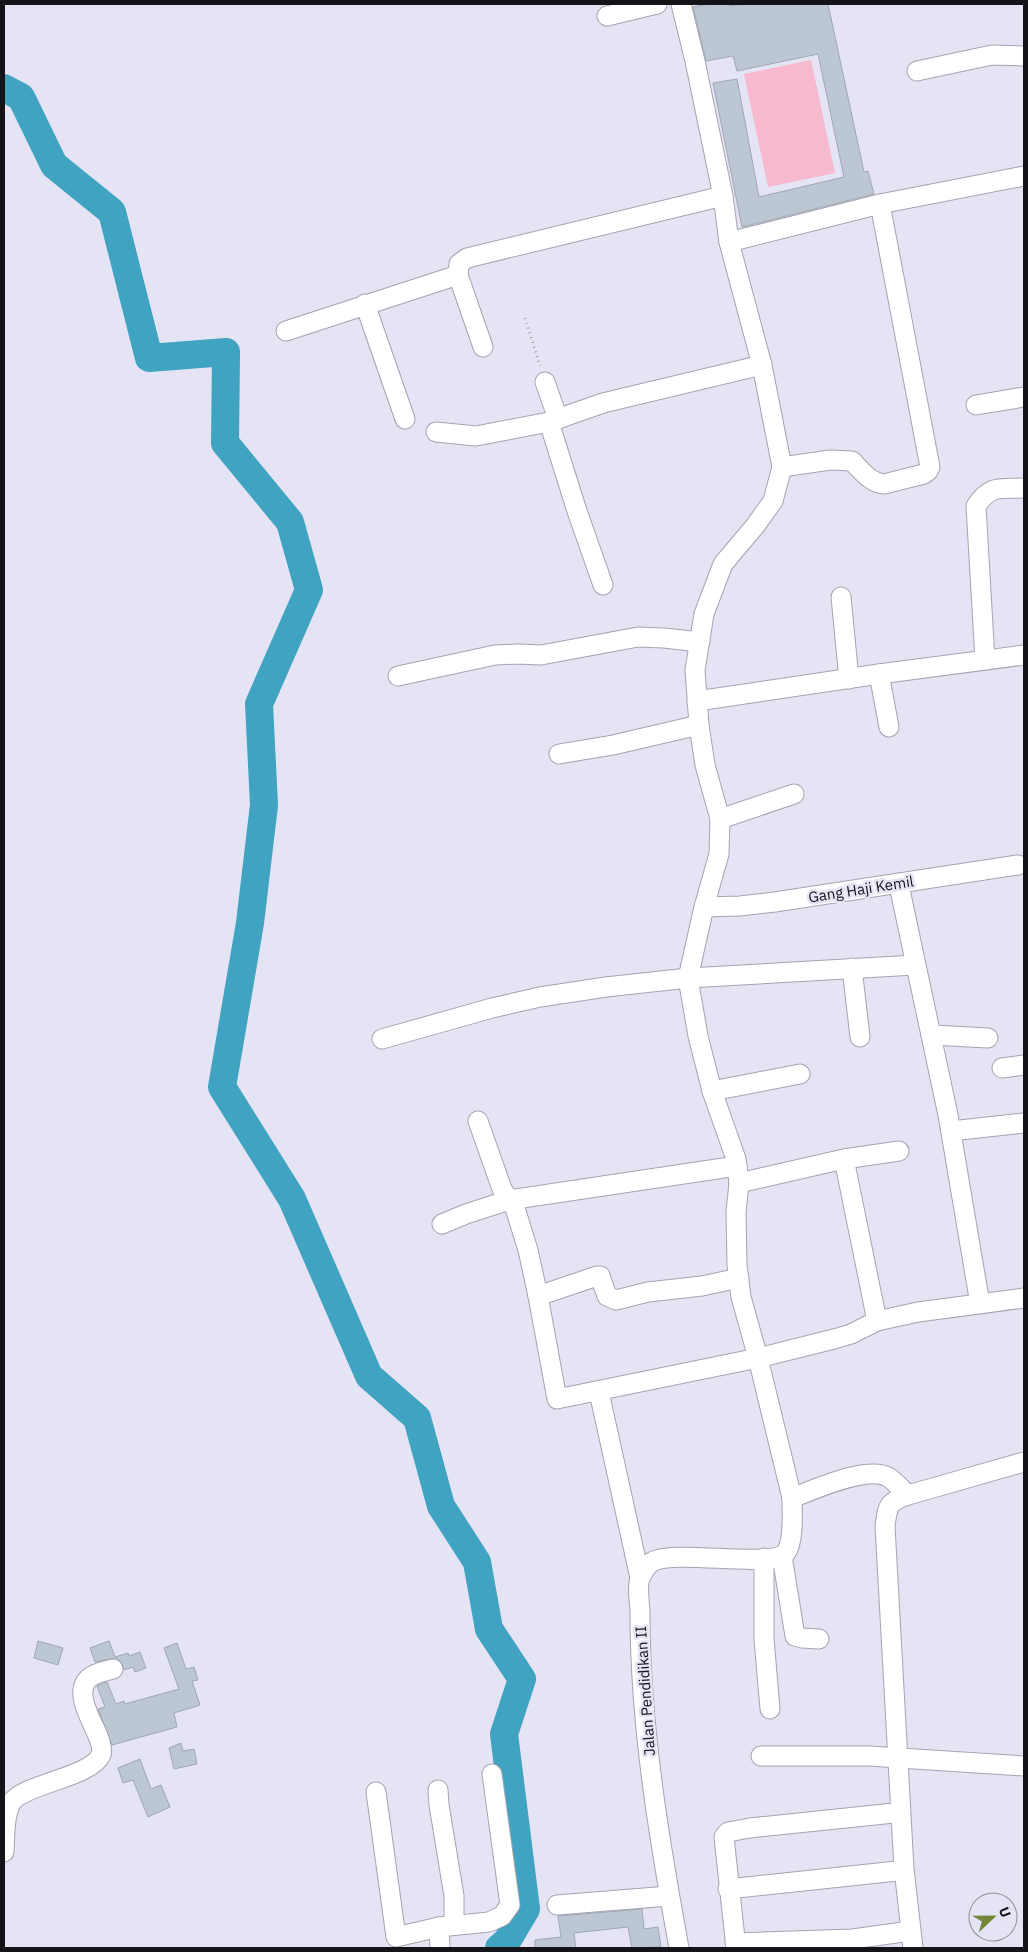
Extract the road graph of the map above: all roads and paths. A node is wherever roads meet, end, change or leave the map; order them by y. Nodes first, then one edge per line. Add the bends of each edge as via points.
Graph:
1 (657, 4) edge
2 (681, 4) edge
3 (607, 16) dead end
4 (1024, 56) edge
5 (917, 71) dead end
6 (1024, 176) edge
7 (723, 196) junction
8 (880, 204) junction
9 (729, 242) junction
10 (458, 275) junction
11 (365, 304) junction
12 (524, 318) dead end
13 (286, 331) dead end
14 (483, 347) dead end
15 (762, 365) junction
16 (545, 382) joint
17 (1024, 397) edge
18 (976, 404) dead end
19 (405, 419) dead end
20 (554, 420) junction
21 (436, 432) dead end
22 (782, 467) junction
23 (1024, 488) edge
24 (603, 585) dead end
25 (841, 597) dead end
26 (700, 642) junction
27 (1024, 655) edge
28 (985, 660) junction
29 (879, 674) junction
30 (398, 676) dead end
31 (848, 678) junction
32 (697, 701) junction
33 (699, 725) junction
34 (889, 727) dead end
35 (559, 754) dead end
36 (794, 794) dead end
37 (720, 819) junction
38 (1018, 866) dead end
39 (901, 883) junction
40 (704, 907) junction
41 (915, 965) junction
42 (852, 968) junction
43 (688, 978) junction
44 (932, 1035) junction
45 (860, 1037) dead end
46 (988, 1038) dead end
47 (382, 1039) dead end
48 (1024, 1065) edge
49 (1002, 1068) dead end
50 (800, 1074) dead end
51 (712, 1091) junction
52 (478, 1121) dead end
53 (1024, 1123) edge
54 (951, 1131) junction
55 (898, 1150) dead end
56 (844, 1159) junction
57 (738, 1174) junction
58 (509, 1200) junction
59 (442, 1224) dead end
60 (739, 1278) junction
61 (538, 1296) junction
62 (1024, 1298) edge
63 (980, 1304) junction
64 (877, 1321) junction
65 (758, 1358) junction
66 (599, 1392) junction
67 (1024, 1462) edge
68 (908, 1495) junction
69 (792, 1498) junction
70 (773, 1557) junction
71 (640, 1578) junction
72 (795, 1636) junction
73 (764, 1639) junction
74 (819, 1639) dead end
75 (113, 1669) dead end
76 (770, 1709) dead end
77 (761, 1756) dead end
78 (898, 1758) junction
79 (1024, 1766) edge
80 (492, 1774) dead end
81 (438, 1790) dead end
82 (376, 1792) dead end
83 (894, 1813) dead end
84 (4, 1852) edge
85 (4, 1858) edge
86 (4, 1869) edge
87 (897, 1871) dead end
88 (728, 1888) junction
89 (669, 1896) junction
90 (558, 1905) dead end
91 (447, 1926) junction
92 (902, 1932) dead end
93 (735, 1946) edge
94 (440, 1948) edge
95 (679, 1948) edge
96 (913, 1948) edge

1 - 3 street
2 - 7 street
4 - 5 street via 992,55
6 - 8 street
7 - 9 street
7 - 10 street via 467,258 459,264
8 - 9 street
8 - 22 street via 930,467 924,474 884,484 870,479 852,461 830,460
9 - 15 street
10 - 11 street
10 - 14 street
11 - 13 street
11 - 19 street
12 - 16 path
15 - 20 street via 603,403
15 - 22 street
16 - 20 street
17 - 18 street
20 - 21 street via 476,436
20 - 24 street via 577,511
22 - 26 street via 773,501 723,564 704,614
23 - 28 street via 996,489 985,493 976,506
25 - 31 street
26 - 30 street via 638,637 541,655 496,655
26 - 32 street via 694,670
27 - 28 street
28 - 29 street
29 - 31 street
29 - 34 street
31 - 32 street
32 - 33 street
33 - 35 street
33 - 37 street
36 - 37 street
37 - 40 street via 719,854
38 - 39 street, Gang Haji Kemil
39 - 40 street, Gang Haji Kemil via 740,906
39 - 41 street
40 - 43 street
41 - 42 street
41 - 44 street
42 - 43 street
42 - 45 street
43 - 47 street via 540,996
43 - 51 street
44 - 46 street
44 - 54 street
48 - 49 street
50 - 51 street
51 - 57 street
52 - 58 street
53 - 54 street
54 - 63 street
55 - 56 street
56 - 57 street
56 - 64 street
57 - 58 street
57 - 60 street
58 - 59 street
58 - 61 street via 515,1208
60 - 61 street via 616,1300 606,1296 602,1279 597,1276
60 - 65 street
61 - 66 street via 558,1399
62 - 63 street
63 - 64 street
64 - 65 street via 851,1334
65 - 66 street
65 - 69 street
66 - 71 street, Jalan Pendidikan II
67 - 68 street
68 - 69 street via 887,1476 870,1474 841,1480
68 - 78 street via 894,1500 888,1507 885,1526
69 - 70 street via 787,1552
70 - 71 street via 666,1557 649,1564
70 - 72 street
70 - 73 street
71 - 89 street, Jalan Pendidikan II via 640,1659 645,1721
72 - 73 street
72 - 74 street
73 - 76 street
75 - 84 street via 89,1678 83,1692 100,1740 101,1755 87,1767 13,1800 7,1815
77 - 78 street
78 - 79 street
78 - 96 street via 904,1869
80 - 91 street via 510,1905 502,1916 489,1922
81 - 91 street via 454,1896
82 - 91 street via 396,1937
83 - 88 street via 728,1832 724,1837
85 - 86 street
87 - 88 street
88 - 93 street
89 - 90 street
89 - 95 street, Jalan Pendidikan II
91 - 94 street
92 - 93 street via 853,1939

